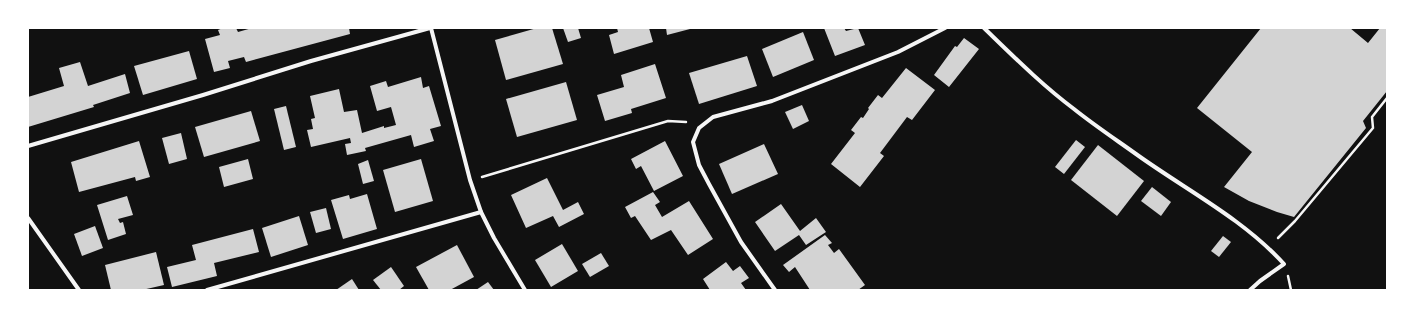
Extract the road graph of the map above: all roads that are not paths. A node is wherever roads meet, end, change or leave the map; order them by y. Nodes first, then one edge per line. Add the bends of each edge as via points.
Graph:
1 (430, 28) edge
2 (945, 28) edge
3 (984, 28) edge
4 (28, 146) edge
5 (481, 212) junction
6 (28, 218) edge
7 (79, 290) edge
8 (207, 290) edge
9 (525, 290) edge
10 (775, 290) edge
11 (1250, 290) edge

1 - 4 street
1 - 5 street via 470,180
2 - 10 street via 898,52 772,101 713,117 699,128 693,142 699,165 741,242
3 - 11 street via 1031,73 1074,109 1137,155 1210,202 1269,247 1284,264
5 - 8 street
5 - 9 street
6 - 7 street

